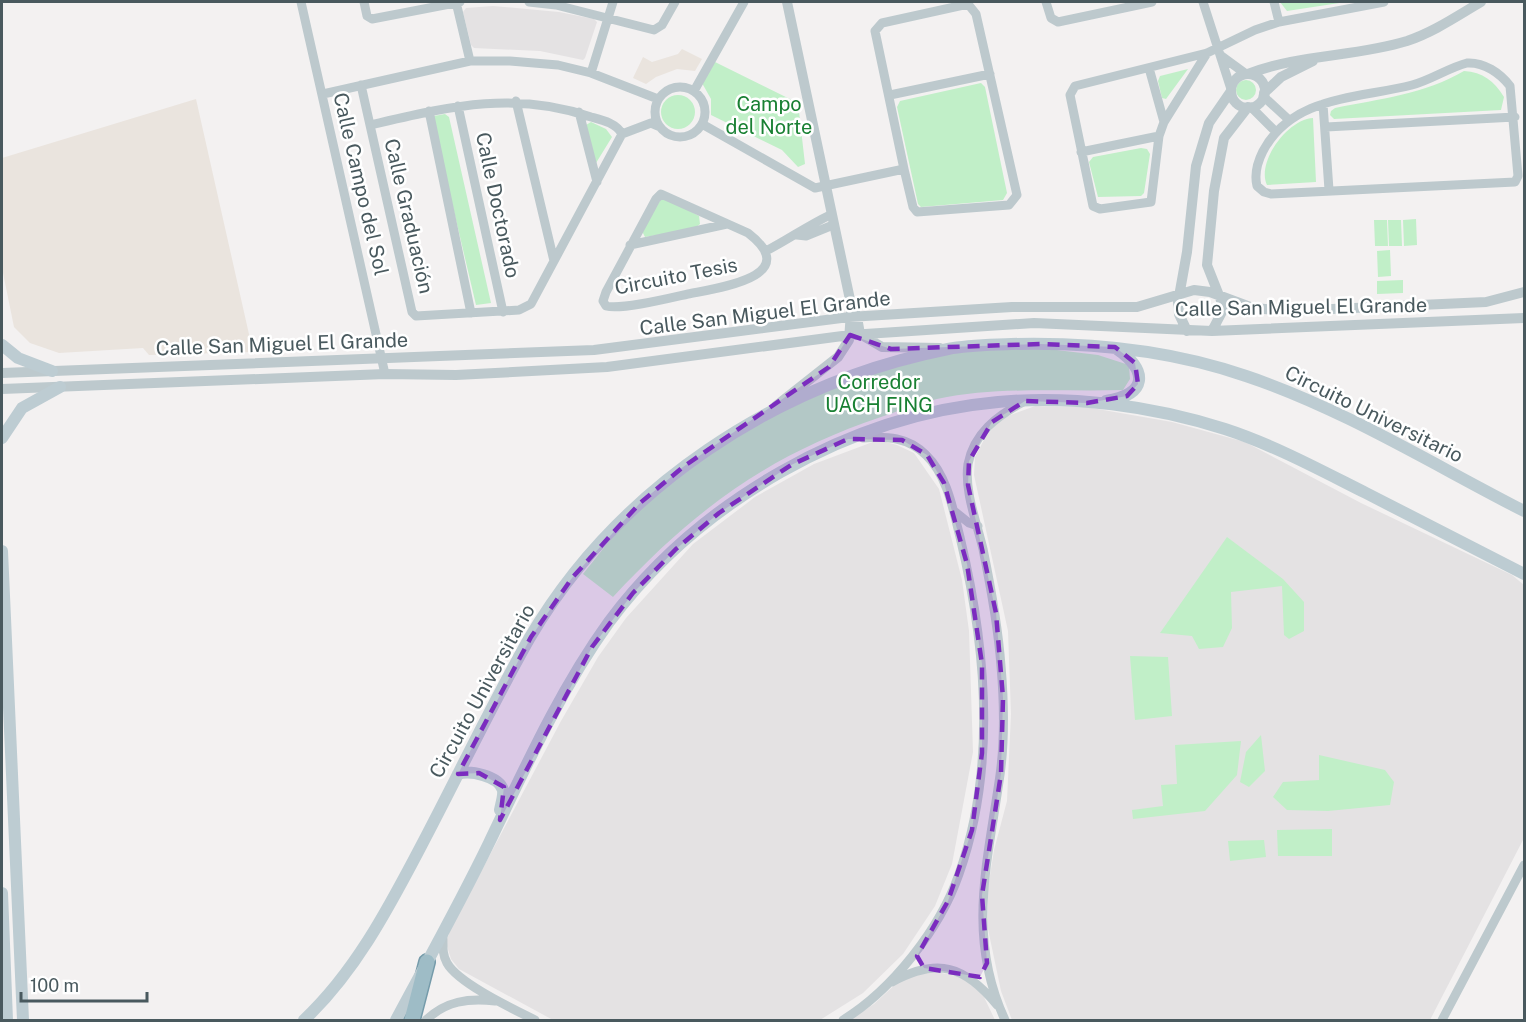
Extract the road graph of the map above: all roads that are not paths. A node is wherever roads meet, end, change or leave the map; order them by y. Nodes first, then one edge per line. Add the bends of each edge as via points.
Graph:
1 (300, 2) edge
2 (364, 2) edge
3 (458, 2) edge
4 (529, 2) edge
5 (613, 2) edge
6 (675, 2) edge
7 (744, 2) edge
8 (787, 2) edge
9 (1046, 2) edge
10 (1152, 2) edge
11 (1203, 2) edge
12 (1274, 2) edge
13 (1384, 2) edge
14 (1481, 2) edge
15 (556, 3) edge
16 (1132, 3) edge
17 (421, 5) edge
18 (609, 17) junction
19 (1279, 22) junction
20 (1215, 52) junction
21 (1318, 59) junction
22 (470, 61) junction
23 (1149, 68) junction
24 (591, 73) junction
25 (990, 74) junction
26 (1247, 74) junction
27 (361, 85) junction
28 (1231, 90) junction
29 (694, 91) junction
30 (323, 94) junction
31 (890, 95) junction
32 (1264, 95) junction
33 (658, 99) junction
34 (516, 101) junction
35 (1323, 104) junction
36 (458, 106) junction
37 (1250, 107) junction
38 (429, 111) junction
39 (579, 112) junction
40 (654, 114) junction
41 (1515, 117) junction
42 (1288, 119) junction
43 (1164, 122) junction
44 (702, 124) junction
45 (370, 125) junction
46 (658, 126) junction
47 (1326, 127) junction
48 (1275, 131) junction
49 (621, 132) junction
50 (1159, 136) junction
51 (1081, 152) junction
52 (904, 169) junction
53 (597, 182) junction
54 (824, 187) junction
55 (1329, 190) junction
56 (832, 220) junction
57 (727, 224) junction
58 (630, 245) junction
59 (766, 251) junction
60 (554, 261) junction
61 (1524, 292) edge
62 (1178, 294) junction
63 (1220, 297) junction
64 (503, 312) junction
65 (471, 313) junction
66 (853, 314) junction
67 (1524, 318) edge
68 (1187, 330) junction
69 (1212, 331) junction
70 (855, 334) junction
71 (2, 345) edge
72 (1115, 347) junction
73 (951, 348) junction
74 (382, 360) junction
75 (52, 371) junction
76 (2, 373) edge
77 (385, 374) junction
78 (60, 387) junction
79 (2, 389) edge
80 (1025, 401) junction
81 (1087, 403) junction
82 (770, 410) junction
83 (2, 438) edge
84 (848, 439) junction
85 (954, 511) junction
86 (1524, 511) edge
87 (978, 526) junction
88 (2, 551) edge
89 (1524, 574) edge
90 (458, 774) junction
91 (500, 820) junction
92 (1524, 865) edge
93 (2, 893) edge
94 (443, 930) junction
95 (917, 948) junction
96 (427, 962) junction
97 (987, 963) junction
98 (924, 968) junction
99 (971, 979) junction
100 (885, 986) junction
101 (497, 1001) junction
102 (1000, 1010) junction
103 (8, 1020) edge
104 (23, 1020) edge
105 (304, 1020) edge
106 (396, 1020) edge
107 (412, 1020) edge
108 (426, 1020) edge
109 (534, 1020) edge
110 (843, 1020) edge
111 (1005, 1020) edge
112 (1442, 1020) edge

1 - 30 street, Calle Campo del Sol
2 - 17 street via 367,16 372,19
3 - 17 street
3 - 22 street
4 - 15 street
5 - 18 street
6 - 18 street via 657,30
7 - 29 street
8 - 54 street
9 - 16 street via 1050,18 1058,22
10 - 16 street
11 - 20 street
12 - 19 street
13 - 19 street
14 - 21 street via 1419,37
15 - 18 street
18 - 24 street
19 - 20 street via 1239,37
20 - 23 street
20 - 26 street
20 - 28 street
20 - 43 street
21 - 26 street via 1290,60
21 - 32 street via 1281,77
22 - 24 street via 540,63
22 - 27 street
23 - 43 street
23 - 51 street via 1072,88
24 - 33 street
25 - 31 street
25 - 31 street via 975,10 964,4 878,26 875,35
25 - 52 street via 1017,195 1013,203 917,212
26 - 28 street via 1238,77
26 - 32 street via 1260,80
27 - 30 street
27 - 45 street, Calle Graduación
28 - 37 street via 1235,102
28 - 62 street via 1214,113 1199,152
29 - 33 street via 678,86
29 - 44 street via 705,109
30 - 74 street, Calle Campo del Sol
31 - 52 street
32 - 37 street
32 - 42 street
33 - 40 street
34 - 36 street, Calle Graduación
34 - 39 street, Calle Graduación
34 - 60 street
35 - 41 street via 1415,84 1472,63 1506,80
35 - 42 street
35 - 47 street
36 - 38 street, Calle Graduación
36 - 64 street, Calle Doctorado
37 - 48 street
37 - 63 street via 1224,138 1217,164 1207,265
38 - 45 street, Calle Graduación
38 - 65 street
39 - 49 street, Calle Graduación
39 - 53 street
40 - 46 street
40 - 49 street
41 - 47 street
41 - 55 street via 1518,176 1513,183
42 - 48 street
43 - 50 street
44 - 46 street via 692,134 678,137
44 - 54 street via 805,184
45 - 65 street, Calle Graduación via 413,315
46 - 49 street via 651,123
47 - 55 street
48 - 55 street via 1258,164 1256,181 1260,190 1271,194
49 - 53 street
50 - 51 street
50 - 51 street via 1154,195 1148,204 1100,209 1094,206
52 - 54 street
53 - 60 street
54 - 56 street
56 - 59 street via 806,236 797,235
56 - 66 street
57 - 58 street, Circuito Tesis
57 - 58 street, Circuito Tesis via 661,194
57 - 59 street, Circuito Tesis via 748,233
58 - 59 street, Circuito Tesis via 603,298 609,307 745,282 762,269
60 - 64 street via 531,304
61 - 63 street, Calle San Miguel El Grande via 1486,302 1305,311 1253,308
62 - 63 street, Calle San Miguel El Grande via 1202,290
62 - 66 street, Calle San Miguel El Grande via 1137,307 1012,307
62 - 68 street via 1179,314
63 - 69 street via 1224,308
64 - 65 street
66 - 70 street
66 - 74 street, Calle San Miguel El Grande via 615,348
67 - 69 street, Calle San Miguel El Grande
68 - 69 street, Calle San Miguel El Grande
68 - 70 street, Calle San Miguel El Grande via 1053,322
70 - 73 street via 882,347
70 - 77 street, Calle San Miguel El Grande via 607,367 456,375
70 - 82 street via 829,367
71 - 75 main road via 18,358
72 - 73 main road, Circuito Universitario via 1040,344
72 - 81 main road via 1138,367 1138,384 1127,396
72 - 86 main road, Circuito Universitario via 1214,366 1280,387
73 - 82 main road, Circuito Universitario via 852,376
74 - 75 street, Calle San Miguel El Grande
74 - 77 street, Calle Campo del Sol
75 - 76 street, Calle San Miguel El Grande
77 - 78 street, Calle San Miguel El Grande
78 - 79 street, Calle San Miguel El Grande
78 - 83 main road via 22,408
80 - 81 main road
80 - 84 main road via 944,411
80 - 87 street via 992,422 972,451 967,477
81 - 89 main road via 1169,414 1258,441
82 - 90 main road, Circuito Universitario via 683,467 640,503 592,553 531,637
84 - 85 street via 896,437 920,449 939,472
84 - 91 main road via 765,481 718,513 655,569 611,620 574,675
85 - 87 street
85 - 95 street via 977,618 982,664 982,753 972,830 959,875 940,917
87 - 97 street via 996,613 1003,698 1001,774 982,895
88 - 104 main road
90 - 91 main road via 479,773 502,787
90 - 105 main road, Circuito Universitario via 361,953 338,985
91 - 94 main road
92 - 112 street
93 - 103 main road
94 - 96 main road
94 - 101 street via 443,954 453,972
95 - 98 street via 918,962
95 - 100 street
96 - 106 main road
96 - 107 highway
97 - 99 street via 982,975
97 - 102 street
98 - 99 street via 954,970
98 - 100 street
99 - 102 street
100 - 110 street
101 - 108 street via 462,1000 446,1005
101 - 109 street
102 - 111 street

